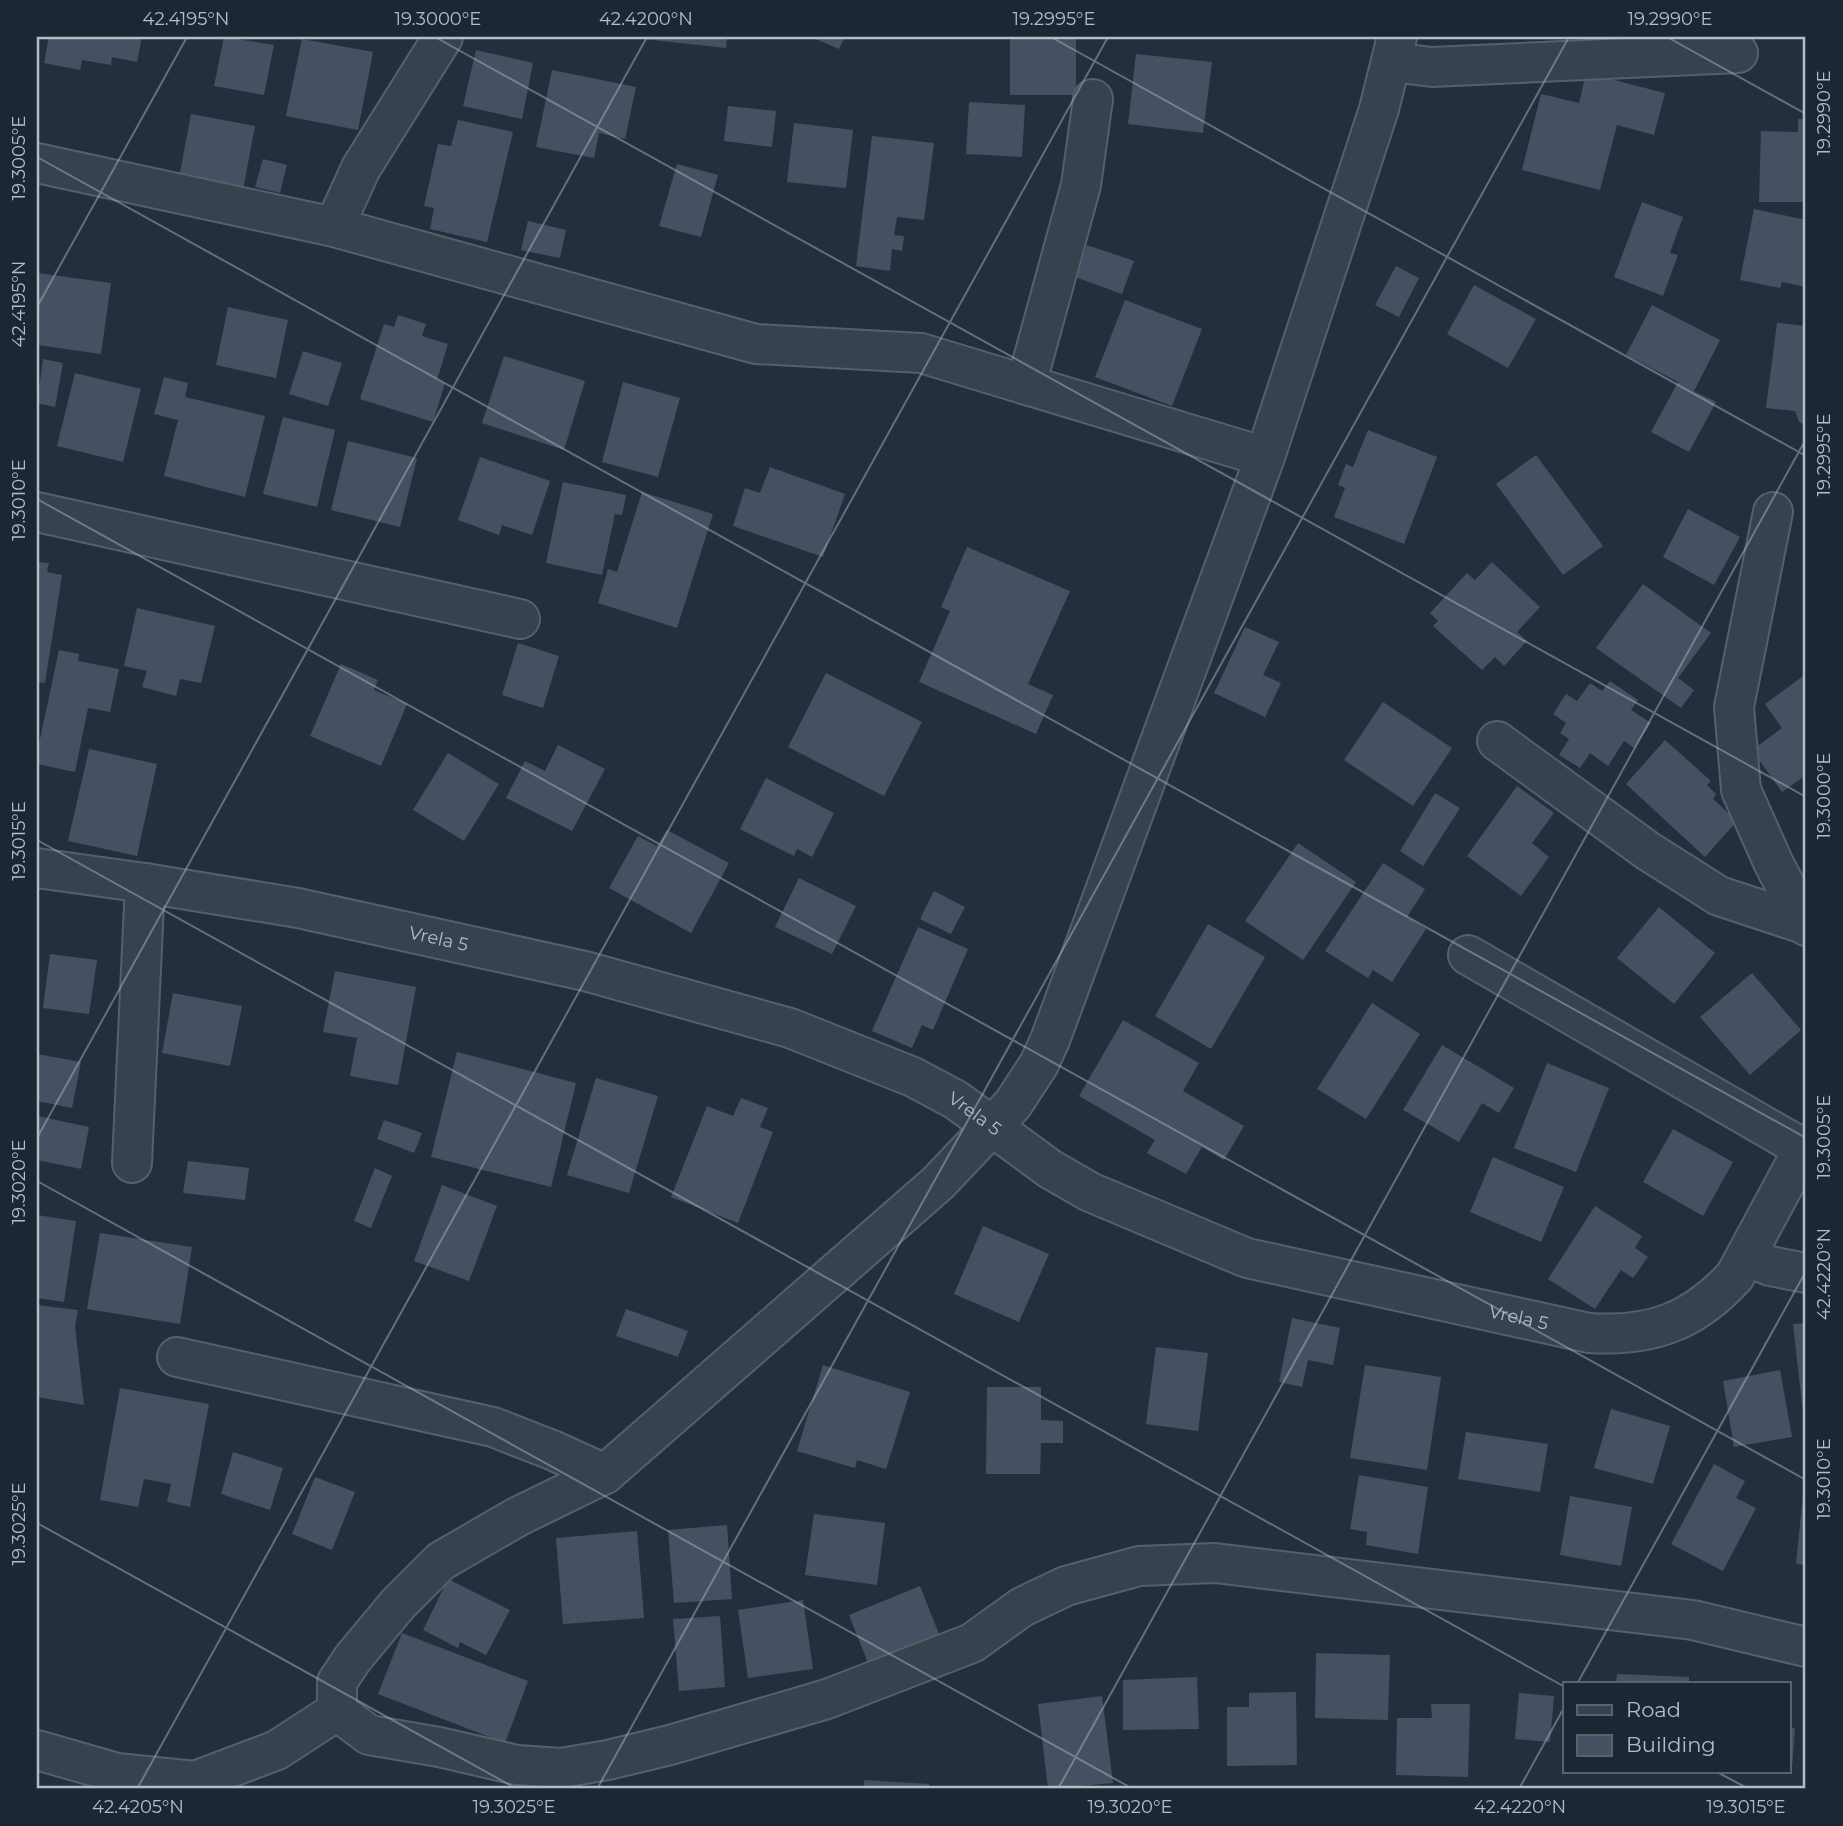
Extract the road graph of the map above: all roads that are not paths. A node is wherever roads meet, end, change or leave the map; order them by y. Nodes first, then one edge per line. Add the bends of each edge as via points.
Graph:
1 (443, 37) edge
2 (1394, 49) edge
3 (1738, 53) dead end
4 (1093, 99) dead end
5 (37, 163) edge
6 (334, 227) junction
7 (1026, 385) junction
8 (1265, 457) junction
9 (37, 512) edge
10 (1773, 512) dead end
11 (520, 619) dead end
12 (1497, 741) dead end
13 (37, 869) edge
14 (145, 883) junction
15 (1805, 925) edge
16 (1468, 955) dead end
17 (993, 1127) junction
18 (1805, 1146) edge
19 (132, 1163) dead end
20 (1746, 1256) junction
21 (1806, 1273) edge
22 (177, 1357) dead end
23 (605, 1474) junction
24 (1806, 1647) edge
25 (337, 1711) junction
26 (37, 1750) edge
27 (608, 1775) edge

1 - 6 street via 361,168
2 - 3 street via 1432,67
2 - 8 street via 1379,109
4 - 7 street via 1081,185
5 - 6 street
6 - 7 street via 755,344 921,353
7 - 8 street
8 - 17 street via 1050,1040 1028,1081
9 - 11 street
10 - 15 street via 1734,707 1741,790
12 - 15 street via 1648,851 1719,896
13 - 14 street, Vrela 5
14 - 17 street, Vrela 5 via 298,908 584,971 790,1028 913,1077
14 - 19 street
16 - 18 street
17 - 20 street, Vrela 5 via 1090,1192 1247,1258 1589,1333 1636,1333 1665,1327 1695,1312 1727,1285
17 - 23 street via 938,1183
18 - 20 street, Vrela 5
20 - 21 street
22 - 23 street via 493,1427
23 - 25 street via 441,1561 353,1658 337,1682
24 - 27 street via 1693,1620 1215,1563 1139,1566 1066,1586 1022,1607 972,1643 827,1699 670,1745
25 - 26 street via 277,1750 195,1781 117,1773
25 - 27 street via 369,1735 517,1765

